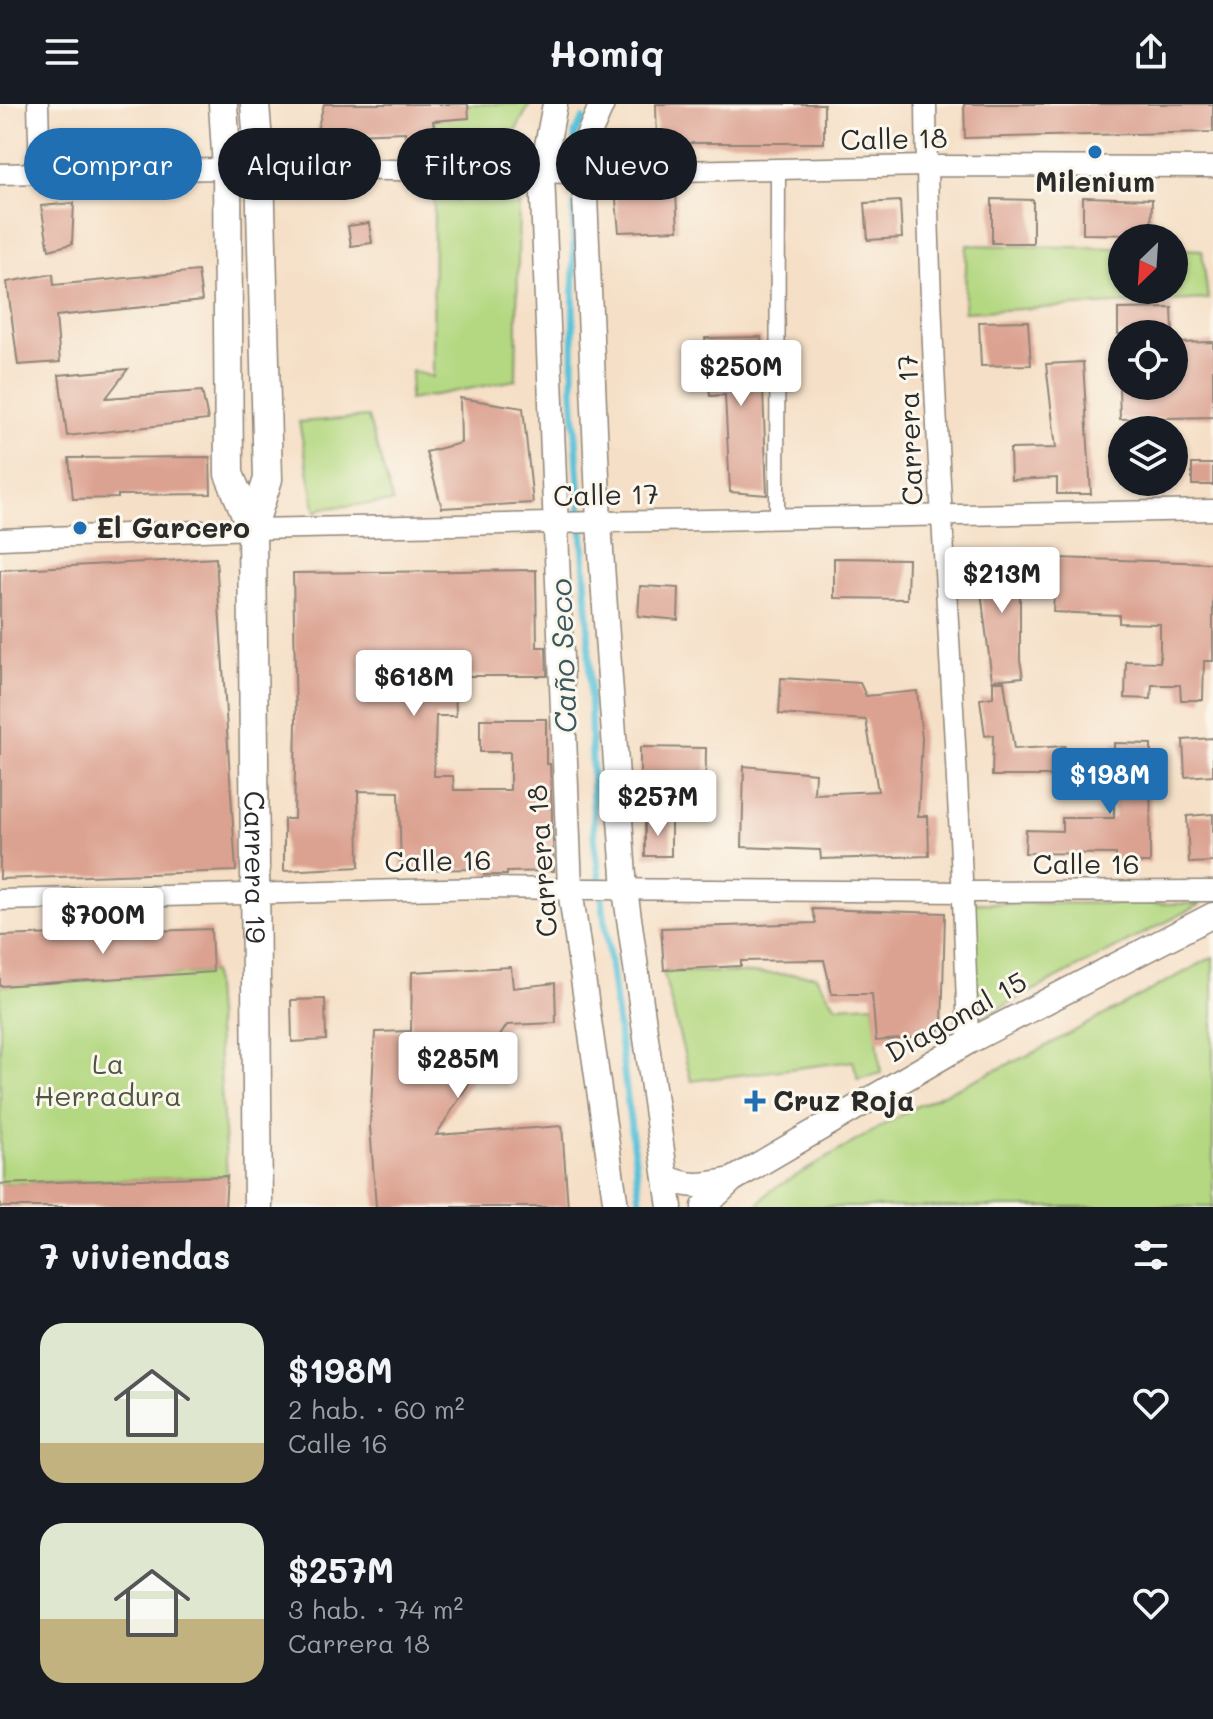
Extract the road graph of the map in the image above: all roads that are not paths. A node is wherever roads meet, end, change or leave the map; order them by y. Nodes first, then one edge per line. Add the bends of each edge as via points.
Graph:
1 (38, 104) edge
2 (223, 104) edge
3 (255, 104) edge
4 (555, 104) edge
5 (602, 104) edge
6 (926, 104) edge
7 (39, 128) edge
8 (224, 128) edge
9 (257, 128) edge
10 (592, 128) edge
11 (927, 166) junction
12 (1213, 167) edge
13 (778, 169) junction
14 (381, 170) edge
15 (697, 171) edge
16 (545, 172) junction
17 (556, 172) edge
18 (24, 173) edge
19 (0, 174) edge
20 (227, 200) edge
21 (261, 200) edge
22 (582, 200) edge
23 (1213, 510) edge
24 (942, 516) junction
25 (777, 519) junction
26 (560, 524) junction
27 (595, 524) junction
28 (252, 529) junction
29 (0, 539) edge
30 (574, 889) junction
31 (614, 889) junction
32 (1213, 891) edge
33 (257, 892) junction
34 (964, 892) junction
35 (0, 900) edge
36 (1213, 915) edge
37 (968, 1042) junction
38 (666, 1177) junction
39 (732, 1180) junction
40 (258, 1207) edge
41 (616, 1207) edge
42 (670, 1207) edge
43 (704, 1207) edge
44 (719, 1207) edge

1 - 7 street
2 - 8 main road, Carrera 19
3 - 9 main road, Carrera 19
4 - 16 street, Carrera 18
5 - 10 street
6 - 11 street, Carrera 17
11 - 12 street, Calle 18
11 - 13 street, Calle 18
11 - 24 street, Carrera 17
13 - 15 street, Calle 18
13 - 25 street
14 - 16 street, Calle 18
16 - 17 street, Calle 18
16 - 26 street, Carrera 18
18 - 19 street, Calle 18
20 - 28 main road, Carrera 19 via 229,474
21 - 28 main road, Carrera 19 via 268,479
22 - 27 street
23 - 24 street, Calle 17
24 - 25 street, Calle 17
24 - 34 street, Carrera 17
25 - 27 street, Calle 17
26 - 27 street, Calle 17
26 - 28 street, Calle 17
26 - 30 street, Carrera 18
27 - 31 street
28 - 29 street, Calle 17
28 - 33 main road, Carrera 19
30 - 31 street, Calle 16
30 - 33 street, Calle 16
30 - 41 street, Carrera 18
31 - 34 street, Calle 16
31 - 38 street
32 - 34 street, Calle 16
33 - 35 street, Calle 16
33 - 40 main road, Carrera 19
34 - 37 street, Carrera 17
36 - 37 street, Diagonal 15
37 - 39 street, Diagonal 15
38 - 39 street via 695,1187
38 - 42 street
39 - 43 street
39 - 44 street

